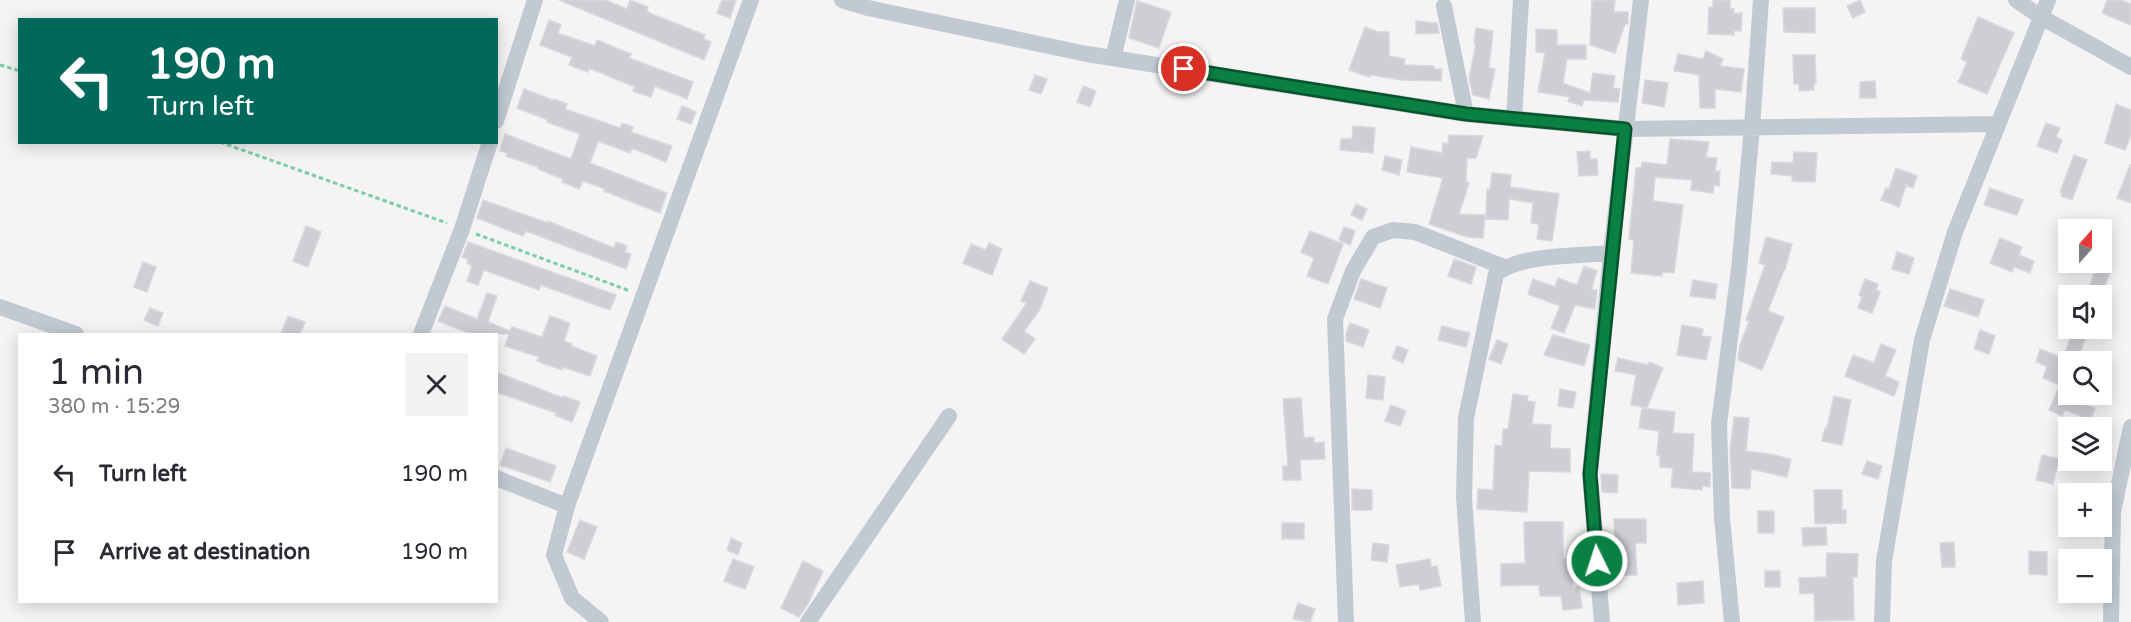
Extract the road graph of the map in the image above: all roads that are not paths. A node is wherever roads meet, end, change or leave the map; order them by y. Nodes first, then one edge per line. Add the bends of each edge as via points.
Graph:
1 (535, 0) edge
2 (751, 0) edge
3 (842, 0) edge
4 (1127, 0) edge
5 (1521, 0) edge
6 (1641, 0) edge
7 (1761, 0) edge
8 (2016, 0) edge
9 (2048, 0) edge
10 (1444, 6) dead end
11 (2041, 17) junction
12 (1113, 58) junction
13 (2131, 67) edge
14 (1466, 114) junction
15 (498, 115) edge
16 (1514, 119) junction
17 (1998, 124) junction
18 (1752, 128) junction
19 (1625, 129) junction
20 (489, 144) edge
21 (1611, 253) junction
22 (1504, 267) junction
23 (0, 307) edge
24 (73, 333) edge
25 (421, 333) edge
26 (949, 416) dead end
27 (2131, 427) edge
28 (498, 479) edge
29 (567, 506) junction
30 (601, 622) edge
31 (808, 622) edge
32 (1346, 622) edge
33 (1473, 622) edge
34 (1602, 622) edge
35 (1732, 622) edge
36 (1882, 622) edge
37 (2111, 622) edge

1 - 15 street
2 - 29 street
3 - 12 street
4 - 12 street
5 - 16 street
6 - 19 street
7 - 18 street
8 - 11 street
9 - 11 street
10 - 14 street
11 - 13 street
11 - 17 street
12 - 14 street
14 - 16 street
16 - 19 street
17 - 18 street
17 - 36 street via 1955,232 1922,340 1884,561
18 - 19 street
18 - 35 street via 1719,424 1722,518
19 - 21 street
20 - 25 street via 462,229
21 - 22 street via 1523,261
21 - 34 street via 1590,474
22 - 32 street via 1415,232 1393,230 1373,237 1353,271 1335,319
22 - 33 street via 1496,274 1466,418 1464,497
23 - 24 street
26 - 31 street
27 - 37 street via 2114,512
28 - 29 street
29 - 30 street via 554,555 572,598

